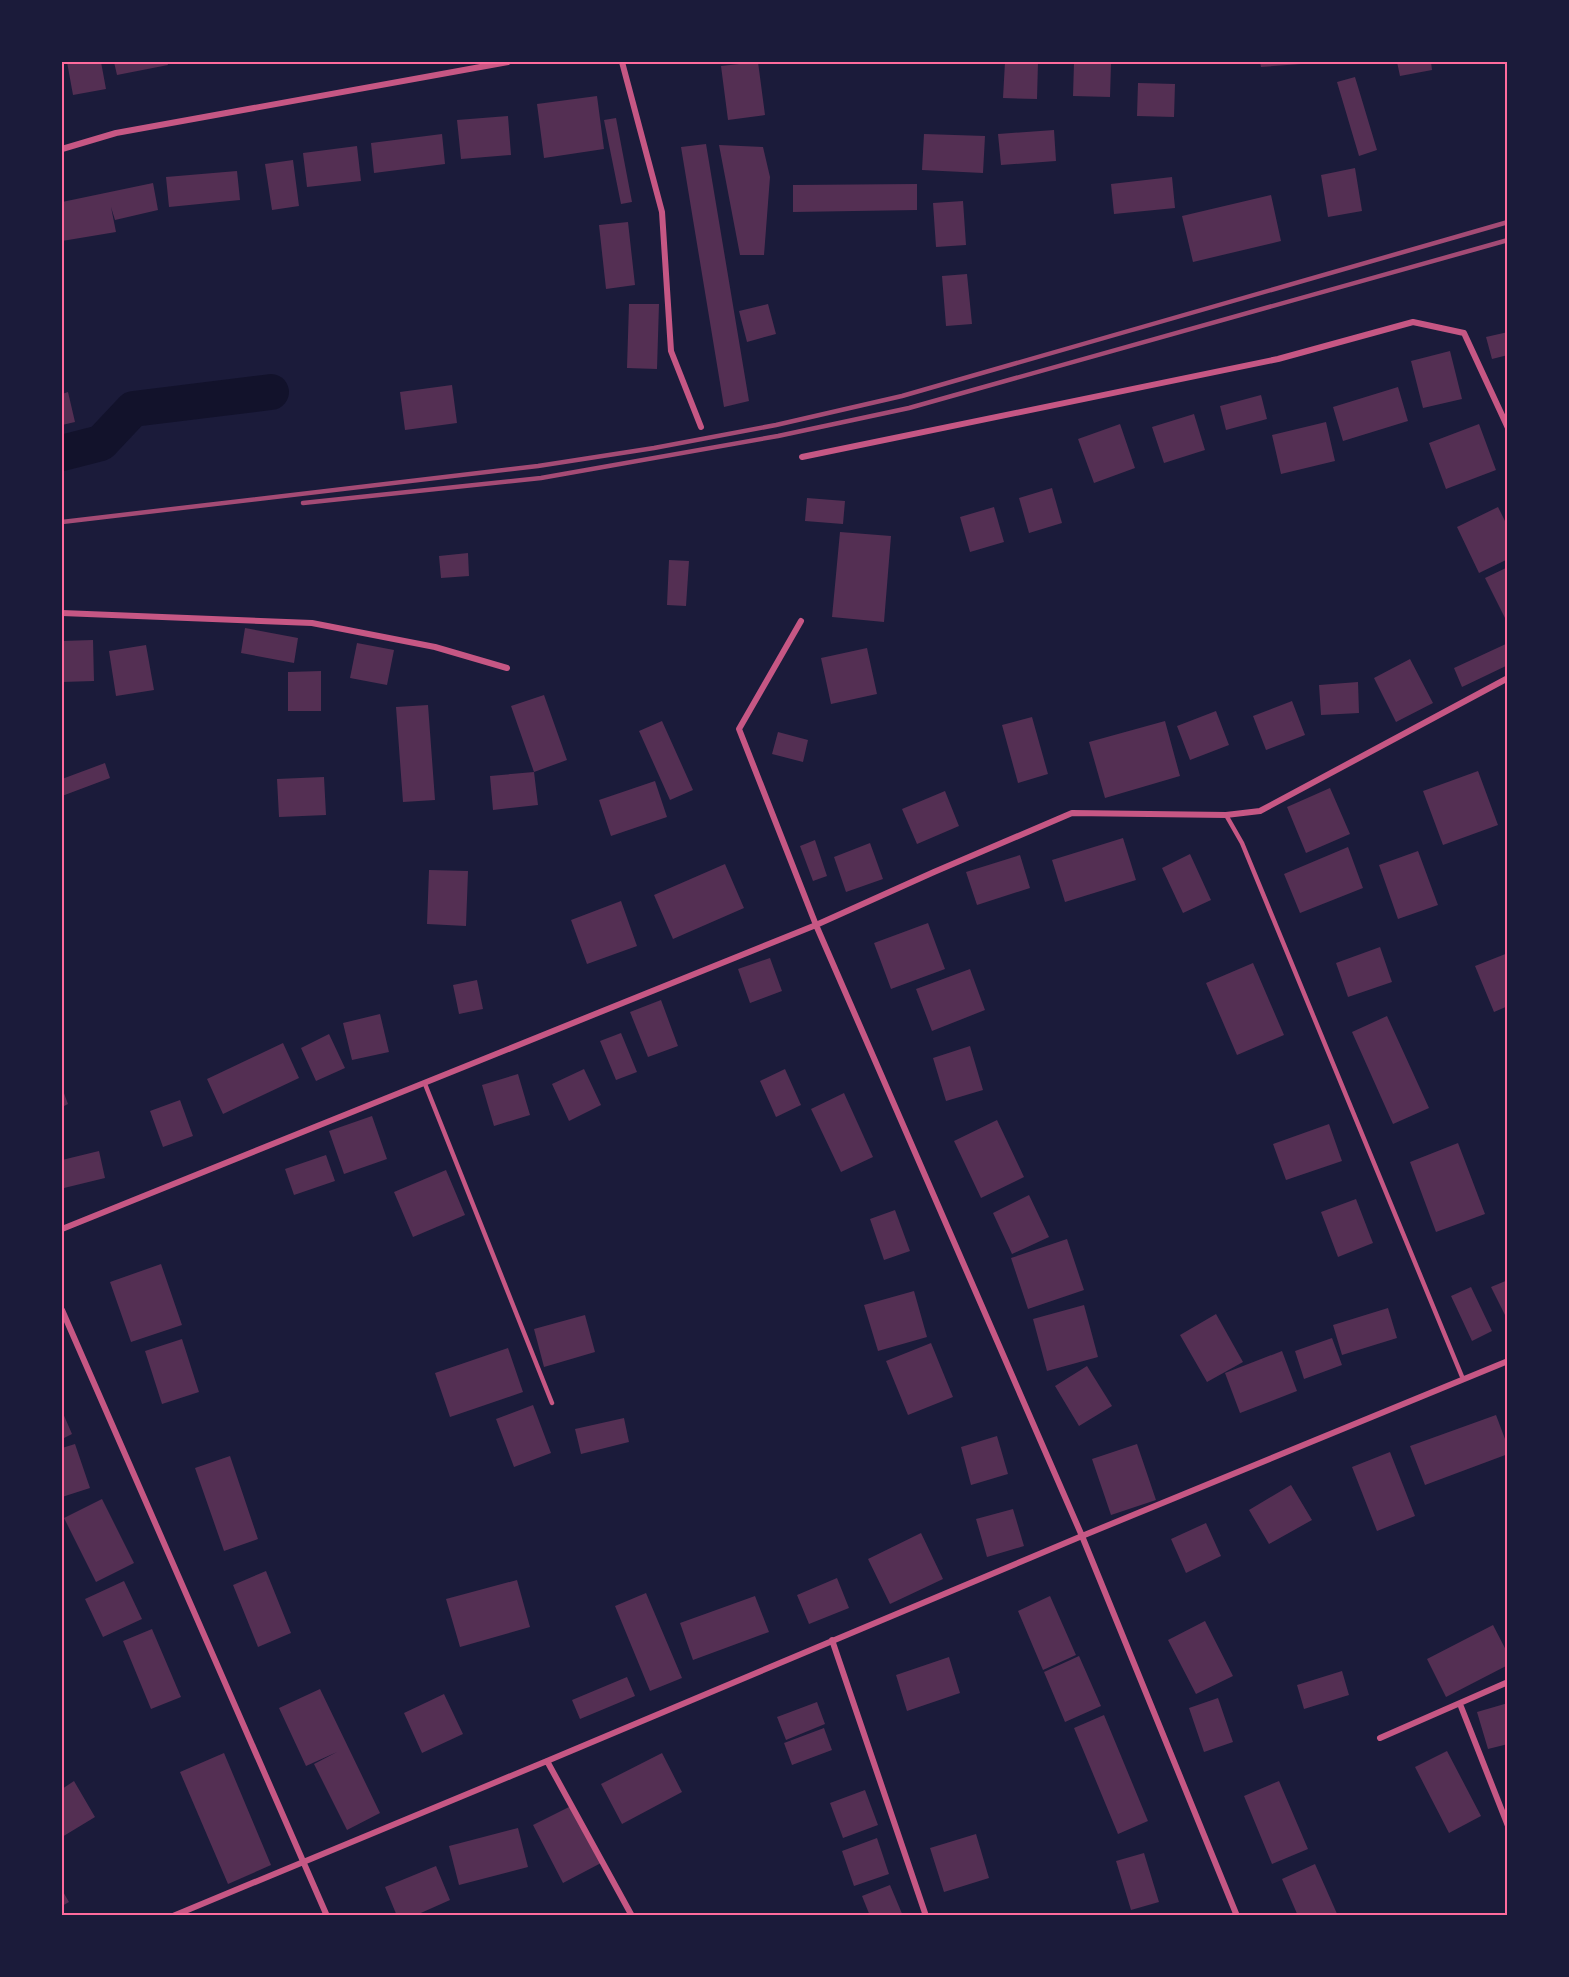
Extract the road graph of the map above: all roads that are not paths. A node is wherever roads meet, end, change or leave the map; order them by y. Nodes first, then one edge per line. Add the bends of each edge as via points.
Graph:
1 (508, 62) edge
2 (622, 62) edge
3 (62, 149) edge
4 (701, 427) dead end
5 (1508, 428) edge
6 (802, 457) dead end
7 (62, 613) edge
8 (801, 621) dead end
9 (507, 668) dead end
10 (1508, 678) edge
11 (1226, 815) junction
12 (816, 925) junction
13 (425, 1084) junction
14 (62, 1229) edge
15 (62, 1310) edge
16 (1508, 1361) edge
17 (1463, 1379) junction
18 (552, 1403) dead end
19 (1082, 1536) junction
20 (832, 1640) junction
21 (1508, 1682) edge
22 (1460, 1704) junction
23 (1380, 1738) dead end
24 (547, 1761) junction
25 (1508, 1826) edge
26 (304, 1862) junction
27 (173, 1916) edge
28 (327, 1916) edge
29 (632, 1916) edge
30 (926, 1916) edge
31 (1238, 1916) edge

1 - 3 street via 116,133
2 - 4 street via 662,212 671,351
5 - 6 street via 1464,333 1413,322 1278,359
7 - 9 street via 312,623 435,647
8 - 12 street via 739,729
10 - 11 street via 1260,811
11 - 12 street via 1072,813
11 - 17 lane via 1242,843
12 - 13 street
12 - 19 street
13 - 14 street
13 - 18 lane
15 - 26 street
16 - 17 street
17 - 19 street
19 - 20 street
19 - 31 street
20 - 24 street
20 - 30 street
21 - 22 street
22 - 23 street
22 - 25 street
24 - 26 street
24 - 29 street
26 - 27 street
26 - 28 street

